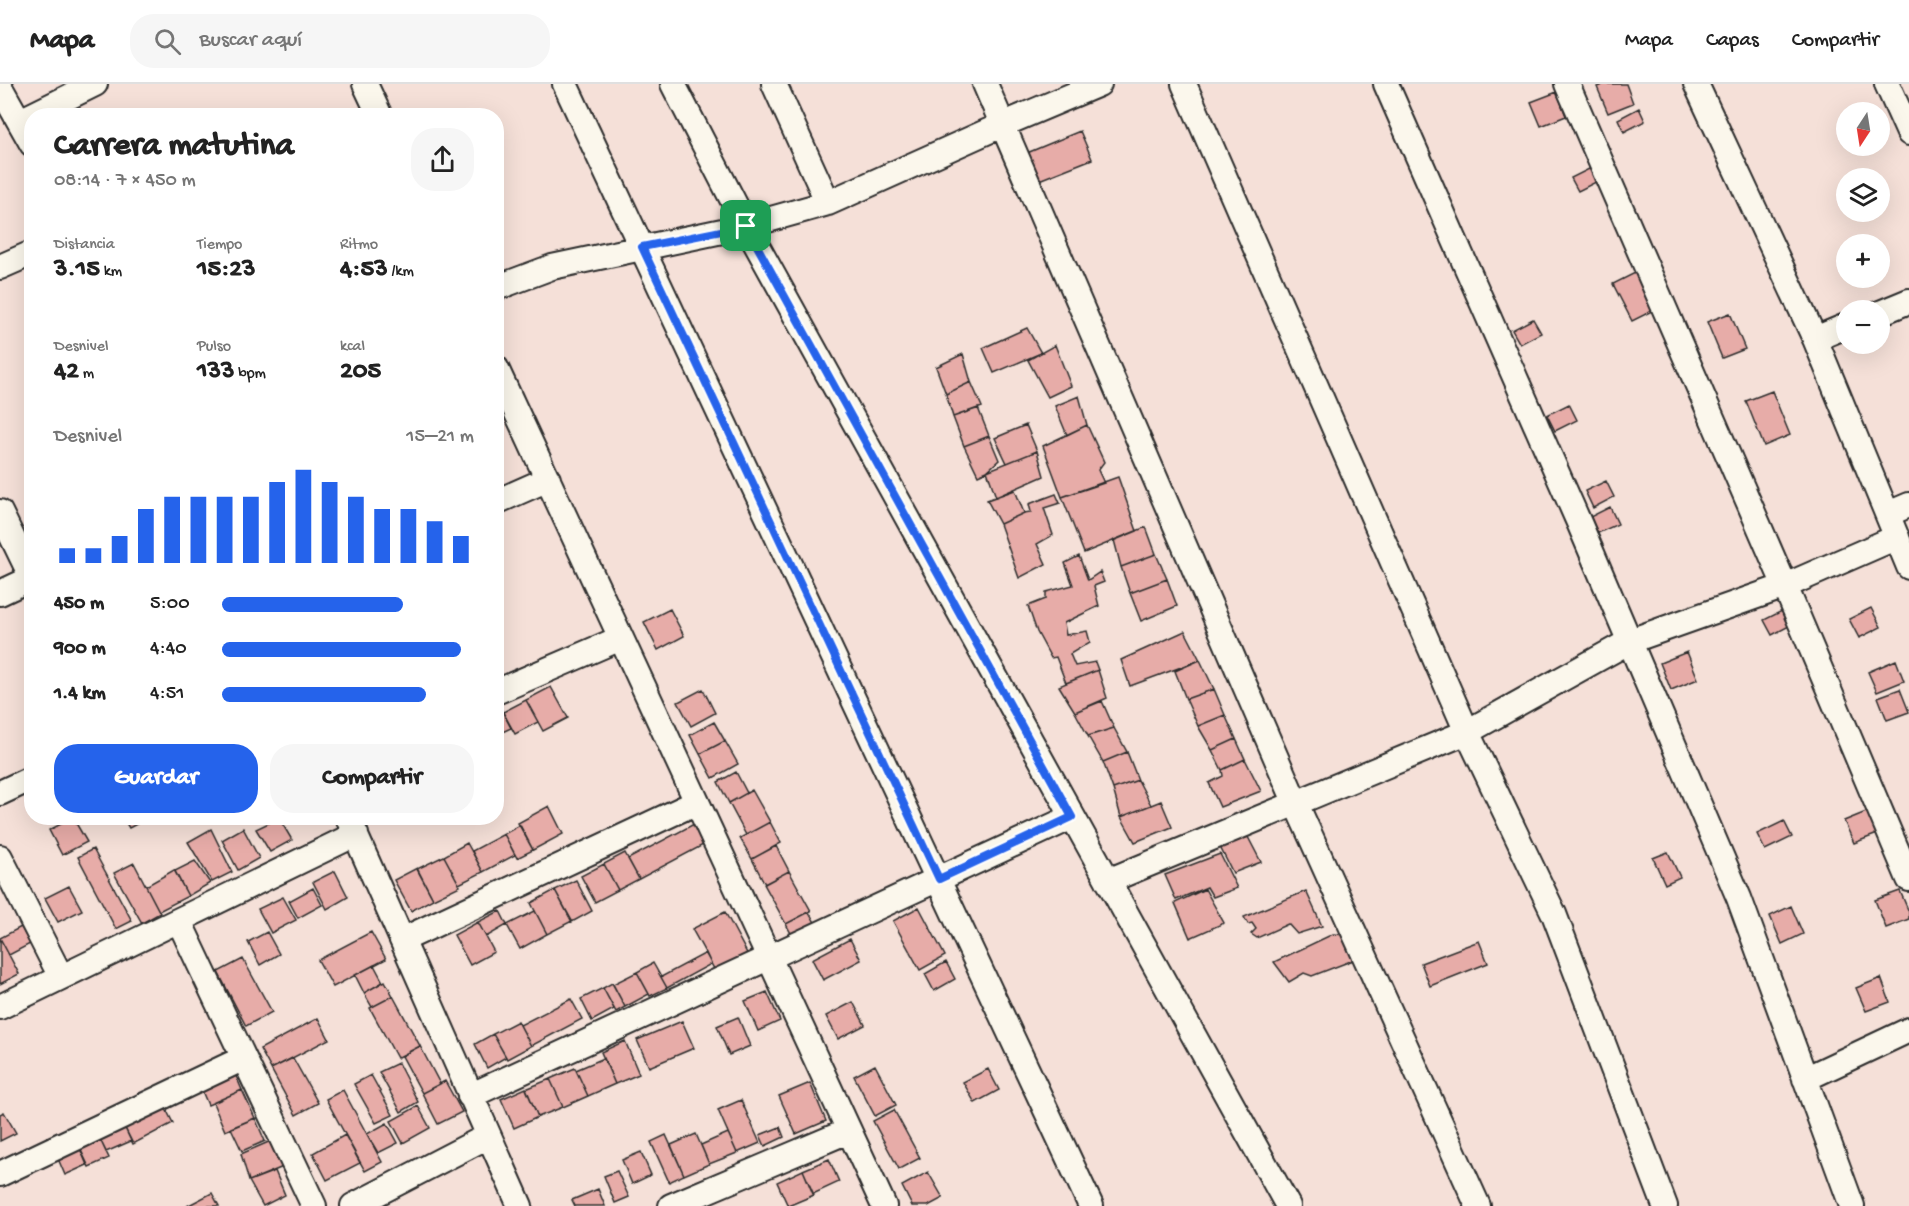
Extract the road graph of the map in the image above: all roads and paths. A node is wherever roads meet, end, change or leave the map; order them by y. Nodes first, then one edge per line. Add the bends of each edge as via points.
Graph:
1 (95, 84) edge
2 (366, 84) edge
3 (565, 84) edge
4 (673, 84) edge
5 (774, 84) edge
6 (986, 84) edge
7 (1099, 84) edge
8 (1184, 84) edge
9 (1386, 84) edge
10 (1567, 84) edge
11 (1696, 84) edge
12 (1887, 84) edge
13 (0, 87) edge
14 (46, 108) edge
15 (376, 108) edge
16 (24, 119) edge
17 (20, 121) junction
18 (1004, 124) junction
19 (24, 129) edge
20 (1909, 133) edge
21 (828, 203) junction
22 (746, 226) junction
23 (642, 247) junction
24 (24, 257) edge
25 (0, 267) edge
26 (504, 285) edge
27 (1909, 301) edge
28 (1890, 309) edge
29 (1836, 330) edge
30 (1815, 339) junction
31 (504, 385) edge
32 (548, 479) junction
33 (504, 498) edge
34 (1898, 510) edge
35 (0, 512) edge
36 (1897, 537) junction
37 (24, 562) edge
38 (1909, 567) edge
39 (24, 582) edge
40 (1785, 586) junction
41 (0, 593) edge
42 (621, 638) junction
43 (1630, 641) junction
44 (504, 689) edge
45 (1467, 732) junction
46 (24, 781) edge
47 (0, 791) edge
48 (697, 802) junction
49 (1296, 804) junction
50 (1072, 817) junction
51 (352, 826) edge
52 (0, 857) edge
53 (939, 879) junction
54 (1909, 879) edge
55 (1108, 881) junction
56 (179, 921) junction
57 (402, 939) junction
58 (769, 958) junction
59 (61, 976) junction
60 (0, 1007) edge
61 (1909, 1030) edge
62 (244, 1058) junction
63 (1805, 1079) junction
64 (470, 1096) junction
65 (848, 1131) junction
66 (488, 1136) junction
67 (0, 1174) edge
68 (314, 1206) edge
69 (353, 1206) edge
70 (520, 1206) edge
71 (671, 1206) edge
72 (884, 1206) edge
73 (1091, 1206) edge
74 (1288, 1206) edge
75 (1479, 1206) edge
76 (1665, 1206) edge
77 (1852, 1206) edge

1 - 14 street
2 - 15 street
3 - 23 street
4 - 22 street
5 - 21 street
6 - 18 street
7 - 18 street
8 - 45 street
9 - 43 street
10 - 40 street
11 - 30 street
12 - 20 street
13 - 17 street
16 - 17 street
17 - 19 street
18 - 21 street
18 - 49 street
21 - 22 street
22 - 23 street
22 - 50 street
23 - 26 street via 552,267
23 - 53 street
24 - 25 street
27 - 28 street
29 - 30 street
30 - 34 street
31 - 32 street
32 - 33 street
32 - 42 street
34 - 36 street
35 - 37 street
36 - 38 street
36 - 40 street
39 - 41 street
40 - 43 street
40 - 54 street
42 - 44 street
42 - 48 street
43 - 45 street
43 - 63 street via 1739,898
45 - 49 street
45 - 76 street via 1554,914
46 - 47 street
48 - 57 street
48 - 58 street
49 - 55 street
49 - 75 street
50 - 53 street
50 - 55 street
51 - 56 street
51 - 57 street
52 - 59 street
53 - 58 street
53 - 73 street
55 - 74 street
56 - 59 street
56 - 62 street
57 - 64 street
58 - 64 street
58 - 65 street
59 - 60 street
61 - 63 street
62 - 67 street
62 - 68 street
63 - 77 street
64 - 66 street
65 - 71 street
65 - 72 street
66 - 69 street
66 - 70 street

